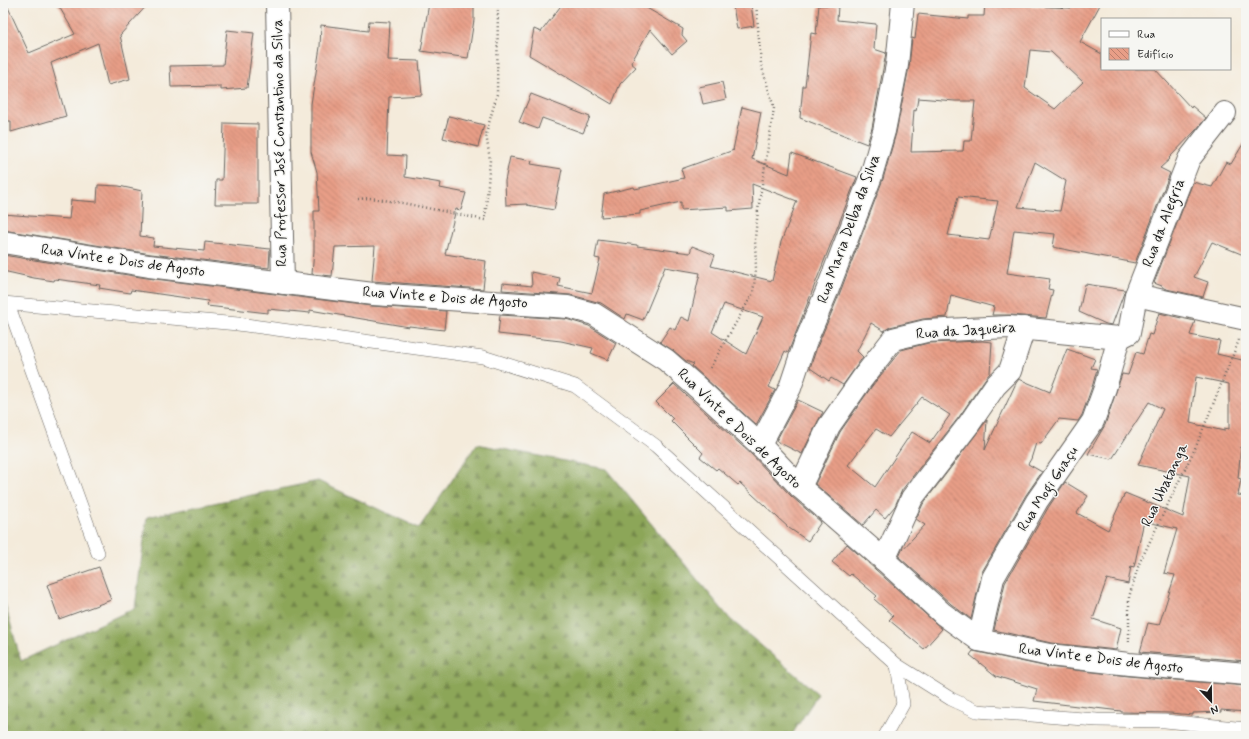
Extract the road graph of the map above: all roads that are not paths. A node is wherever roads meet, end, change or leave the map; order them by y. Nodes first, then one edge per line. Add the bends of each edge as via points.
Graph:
1 (277, 3) edge
2 (904, 3) edge
3 (1225, 113) dead end
4 (3, 242) edge
5 (283, 283) junction
6 (1136, 295) junction
7 (6, 304) edge
8 (1243, 327) edge
9 (1024, 328) junction
10 (1119, 338) junction
11 (760, 445) junction
12 (800, 487) junction
13 (98, 553) dead end
14 (884, 560) junction
15 (979, 640) junction
16 (897, 665) junction
17 (1246, 674) edge
18 (1246, 729) edge
19 (886, 736) edge

1 - 5 street, Rua Professor José Constantino da Silva
2 - 11 street, Rua Maria Delba da Silva via 897,65 886,124 871,176 805,343 790,388
3 - 6 street, Rua da Alegria via 1189,159
4 - 5 street, Rua Vinte e Dois de Agosto via 149,266
5 - 11 street, Rua Vinte e Dois de Agosto via 373,294 568,307 594,314 666,360
6 - 8 street
6 - 10 street, Rua da Alegria via 1129,333
7 - 13 lane
7 - 16 lane via 238,324 483,357 576,386 656,446
9 - 10 street, Rua da Jaqueira
9 - 12 street, Rua da Jaqueira via 926,331 893,339 828,426
9 - 14 street via 1010,372 995,386 912,498
10 - 15 street, Rua Mogi Guaçu via 1093,421 1037,501 993,578
11 - 12 street, Rua Vinte e Dois de Agosto
12 - 14 street, Rua Vinte e Dois de Agosto
14 - 15 street, Rua Vinte e Dois de Agosto via 943,614
15 - 17 street, Rua Vinte e Dois de Agosto via 1049,655
16 - 18 lane via 951,699 978,711 1097,720 1165,721
16 - 19 lane via 903,704

